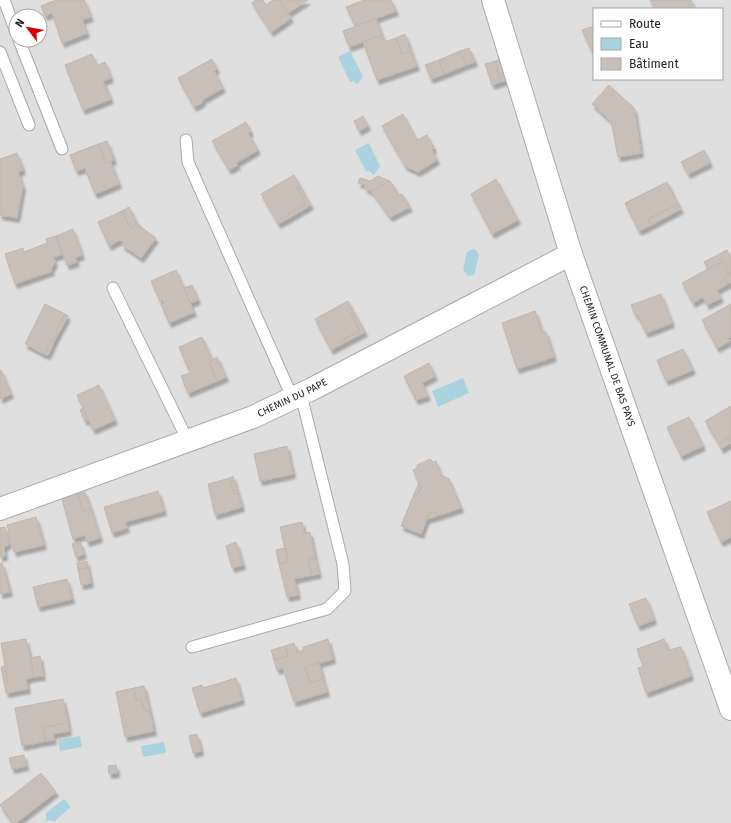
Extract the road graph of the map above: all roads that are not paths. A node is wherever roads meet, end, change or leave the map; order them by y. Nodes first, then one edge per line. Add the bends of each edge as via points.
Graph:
1 (4, 0) edge
2 (493, 0) edge
3 (8, 11) edge
4 (22, 48) edge
5 (0, 52) edge
6 (29, 125) dead end
7 (186, 140) dead end
8 (62, 149) dead end
9 (571, 254) junction
10 (113, 288) dead end
11 (297, 397) junction
12 (188, 441) junction
13 (0, 509) edge
14 (192, 647) dead end
15 (731, 709) edge

1 - 3 lane
2 - 9 street, CHEMIN COMMUNAL DE BAS PAYS
4 - 8 lane
5 - 6 lane
7 - 11 lane via 188,162
9 - 11 street, CHEMIN DU PAPE
9 - 15 street, CHEMIN COMMUNAL DE BAS PAYS
10 - 12 lane
11 - 12 street, CHEMIN DU PAPE via 254,417
11 - 14 lane via 343,564 345,591 327,609
12 - 13 street, CHEMIN DU PAPE

